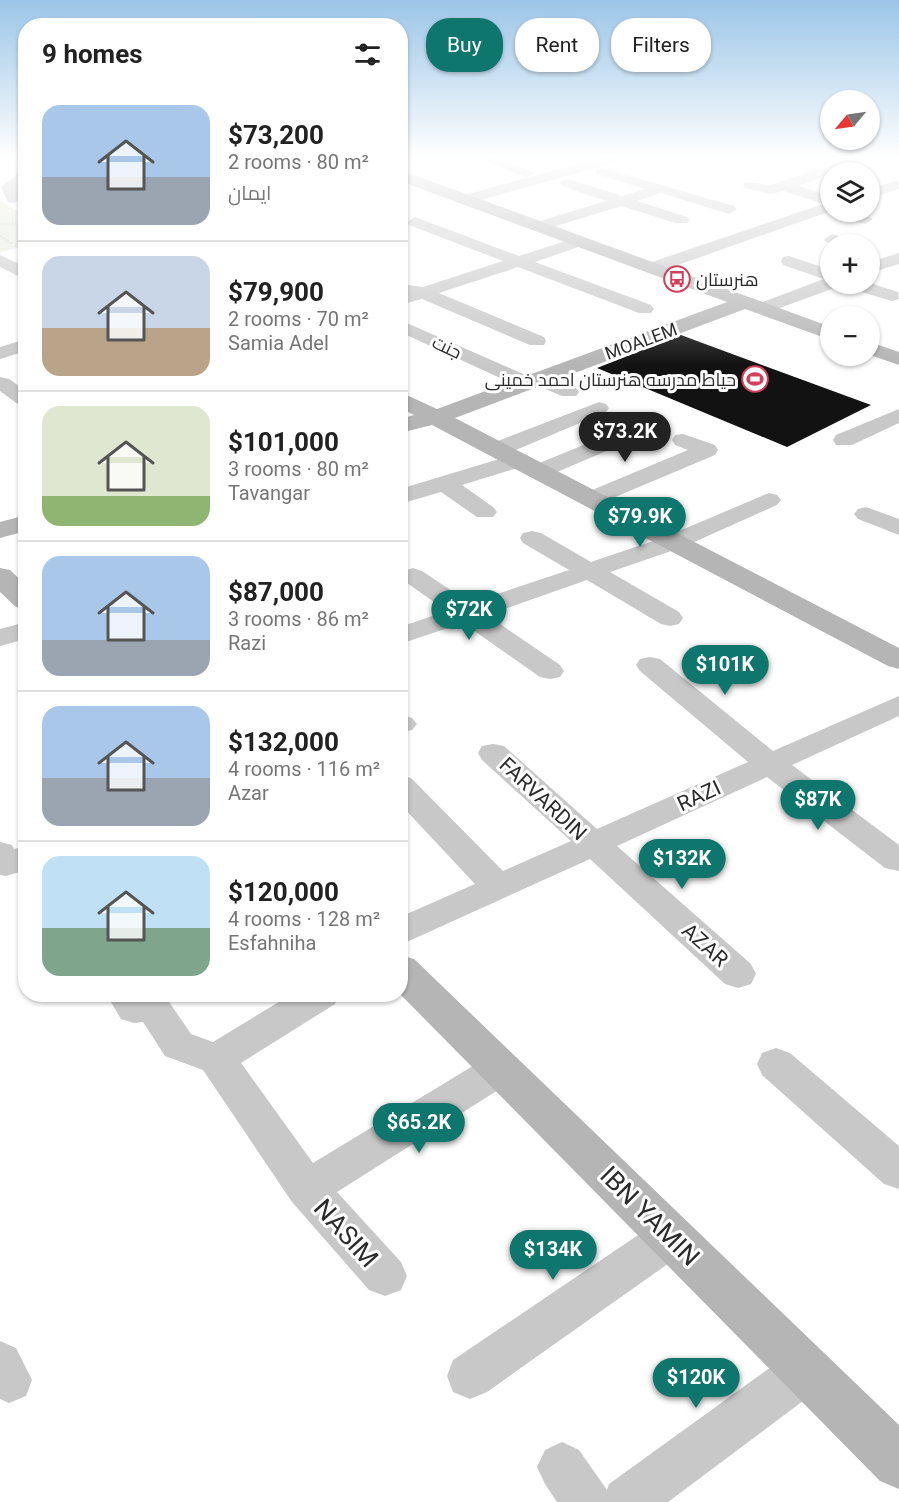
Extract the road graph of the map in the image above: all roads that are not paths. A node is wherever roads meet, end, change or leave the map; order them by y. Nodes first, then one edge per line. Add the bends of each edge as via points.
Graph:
1 (427, 226) edge
2 (540, 226) edge
3 (774, 226) joint
4 (800, 234) dead end
5 (686, 239) dead end
6 (581, 241) junction
7 (711, 248) junction
8 (18, 251) edge
9 (880, 255) edge
10 (736, 256) dead end
11 (897, 259) edge
12 (0, 260) edge
13 (519, 261) junction
14 (789, 261) dead end
15 (880, 265) edge
16 (652, 268) junction
17 (18, 270) edge
18 (820, 272) edge
19 (408, 286) edge
20 (820, 286) edge
21 (422, 292) junction
22 (880, 292) edge
23 (892, 296) dead end
24 (408, 297) edge
25 (754, 305) junction
26 (645, 309) dead end
27 (408, 328) edge
28 (820, 330) edge
29 (899, 339) edge
30 (537, 341) dead end
31 (880, 346) edge
32 (18, 347) edge
33 (880, 352) edge
34 (0, 353) edge
35 (899, 359) edge
36 (533, 381) junction
37 (2, 383) dead end
38 (569, 392) dead end
39 (18, 395) edge
40 (408, 403) edge
41 (599, 408) dead end
42 (899, 415) edge
43 (436, 417) junction
44 (408, 424) edge
45 (640, 428) dead end
46 (844, 440) dead end
47 (519, 460) junction
48 (712, 474) dead end
49 (444, 483) junction
50 (408, 494) edge
51 (593, 498) junction
52 (769, 500) dead end
53 (485, 512) dead end
54 (866, 513) dead end
55 (18, 526) edge
56 (899, 528) edge
57 (0, 530) edge
58 (532, 538) dead end
59 (674, 542) junction
60 (589, 570) junction
61 (413, 576) dead end
62 (469, 614) junction
63 (670, 618) dead end
64 (18, 632) edge
65 (408, 633) edge
66 (0, 638) edge
67 (899, 660) edge
68 (650, 665) dead end
69 (550, 671) dead end
70 (899, 705) edge
71 (493, 753) dead end
72 (770, 764) junction
73 (408, 793) edge
74 (592, 845) junction
75 (0, 853) edge
76 (18, 860) edge
77 (897, 860) dead end
78 (498, 887) junction
79 (408, 928) edge
80 (738, 974) dead end
81 (408, 978) edge
82 (129, 1002) edge
83 (309, 1002) edge
84 (217, 1059) junction
85 (776, 1065) dead end
86 (500, 1069) junction
87 (899, 1172) edge
88 (307, 1190) junction
89 (671, 1237) junction
90 (385, 1276) dead end
91 (806, 1370) junction
92 (470, 1376) dead end
93 (899, 1462) edge
94 (627, 1502) edge

1 - 13 street
2 - 6 street
3 - 4 street
3 - 7 street
5 - 7 street
6 - 13 street
6 - 16 street
7 - 10 street
7 - 16 street
8 - 12 street
9 - 11 street
11 - 15 street
12 - 17 street
13 - 21 street
13 - 26 street
14 - 18 street
16 - 25 street
19 - 21 street
20 - 25 street
21 - 24 street
21 - 30 street
22 - 23 street
25 - 28 street
25 - 36 street, MOALEM
27 - 36 street, جنت
29 - 31 street
32 - 34 street
33 - 35 street
36 - 38 street, جنت
36 - 43 street, MOALEM
37 - 39 street
40 - 43 street
41 - 47 street
42 - 46 street
43 - 44 street, MOALEM
43 - 47 street
45 - 47 street
47 - 49 street
47 - 51 street
48 - 51 street via 683,450
49 - 50 street
49 - 53 street
51 - 59 street
52 - 59 street
54 - 56 street
55 - 57 street
58 - 60 street
59 - 60 street
59 - 67 street
60 - 62 street
60 - 63 street
61 - 62 street
62 - 65 street
62 - 69 street
64 - 66 street
68 - 72 street
70 - 72 street, RAZI
71 - 74 street, FARVARDIN
72 - 74 street, RAZI
72 - 77 street
73 - 78 street
74 - 78 street, RAZI
74 - 80 street, AZAR
75 - 76 street via 6,864
78 - 79 street, RAZI
81 - 86 street, IBN YAMIN
82 - 84 street via 134,1009 152,1006 178,1045
83 - 84 street
84 - 88 street, NASIM
85 - 87 street
86 - 88 street, NASIM
86 - 89 street, IBN YAMIN
88 - 90 street, NASIM
89 - 91 street, IBN YAMIN
89 - 92 street
91 - 93 street, IBN YAMIN
91 - 94 street

